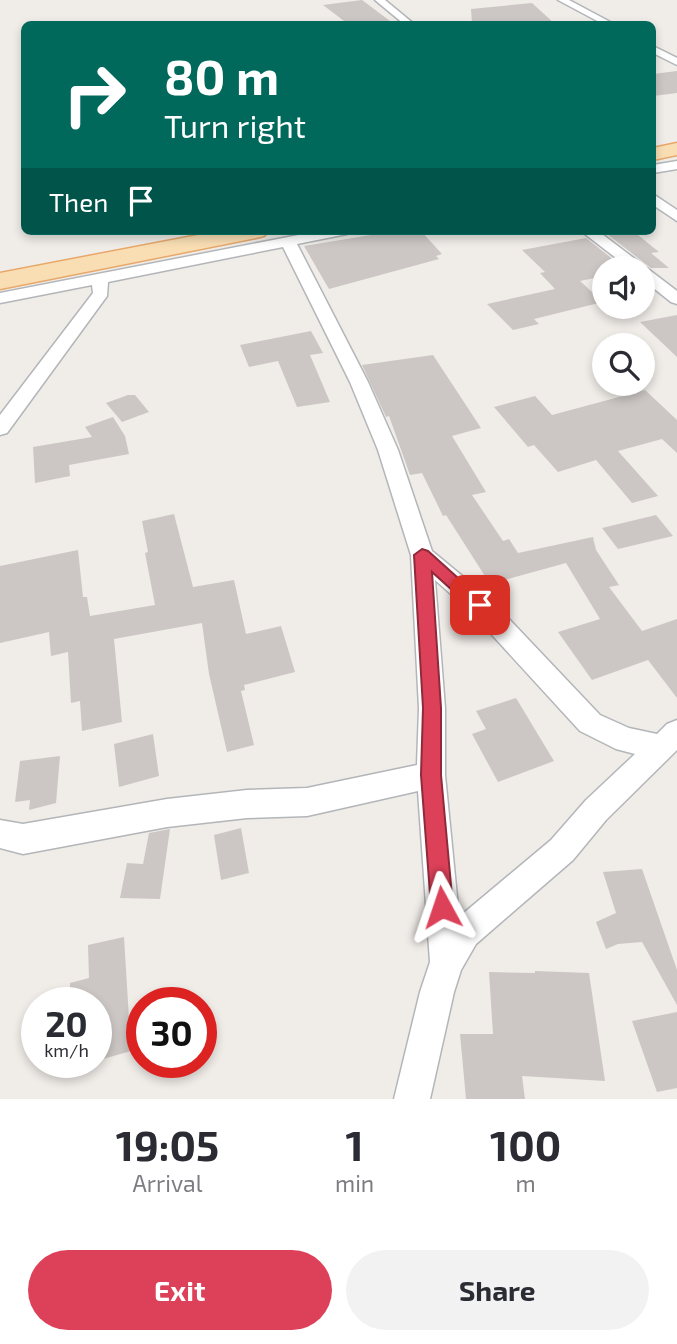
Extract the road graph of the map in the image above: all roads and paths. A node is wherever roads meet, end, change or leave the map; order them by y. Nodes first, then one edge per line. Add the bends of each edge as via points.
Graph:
1 (379, 0) edge
2 (562, 0) edge
3 (406, 21) edge
4 (604, 21) edge
5 (677, 51) edge
6 (656, 52) edge
7 (656, 52) edge
8 (677, 62) edge
9 (677, 136) edge
10 (656, 140) edge
11 (677, 149) edge
12 (656, 153) edge
13 (677, 165) edge
14 (656, 168) edge
15 (656, 200) edge
16 (677, 216) edge
17 (155, 235) edge
18 (236, 235) edge
19 (322, 235) edge
20 (593, 235) edge
21 (288, 242) junction
22 (622, 256) edge
23 (0, 264) edge
24 (100, 277) junction
25 (0, 281) edge
26 (655, 281) edge
27 (0, 298) edge
28 (677, 299) edge
29 (0, 429) edge
30 (422, 555) junction
31 (670, 739) edge
32 (431, 775) junction
33 (0, 834) edge
34 (447, 962) junction
35 (412, 1099) edge

1 - 3 street
2 - 4 street
5 - 6 street
7 - 8 street
9 - 10 main road
11 - 12 main road
13 - 14 street
15 - 16 street
17 - 23 main road
18 - 25 main road
19 - 21 street
20 - 22 street
21 - 24 street
21 - 30 street via 359,382 388,450
24 - 27 street
24 - 29 street via 101,293
26 - 28 street
30 - 31 street via 480,605 590,723 626,740
30 - 32 street via 432,708
31 - 34 street via 596,810 562,850 465,933
32 - 33 street via 307,802 167,813 23,839
32 - 34 street
34 - 35 street

